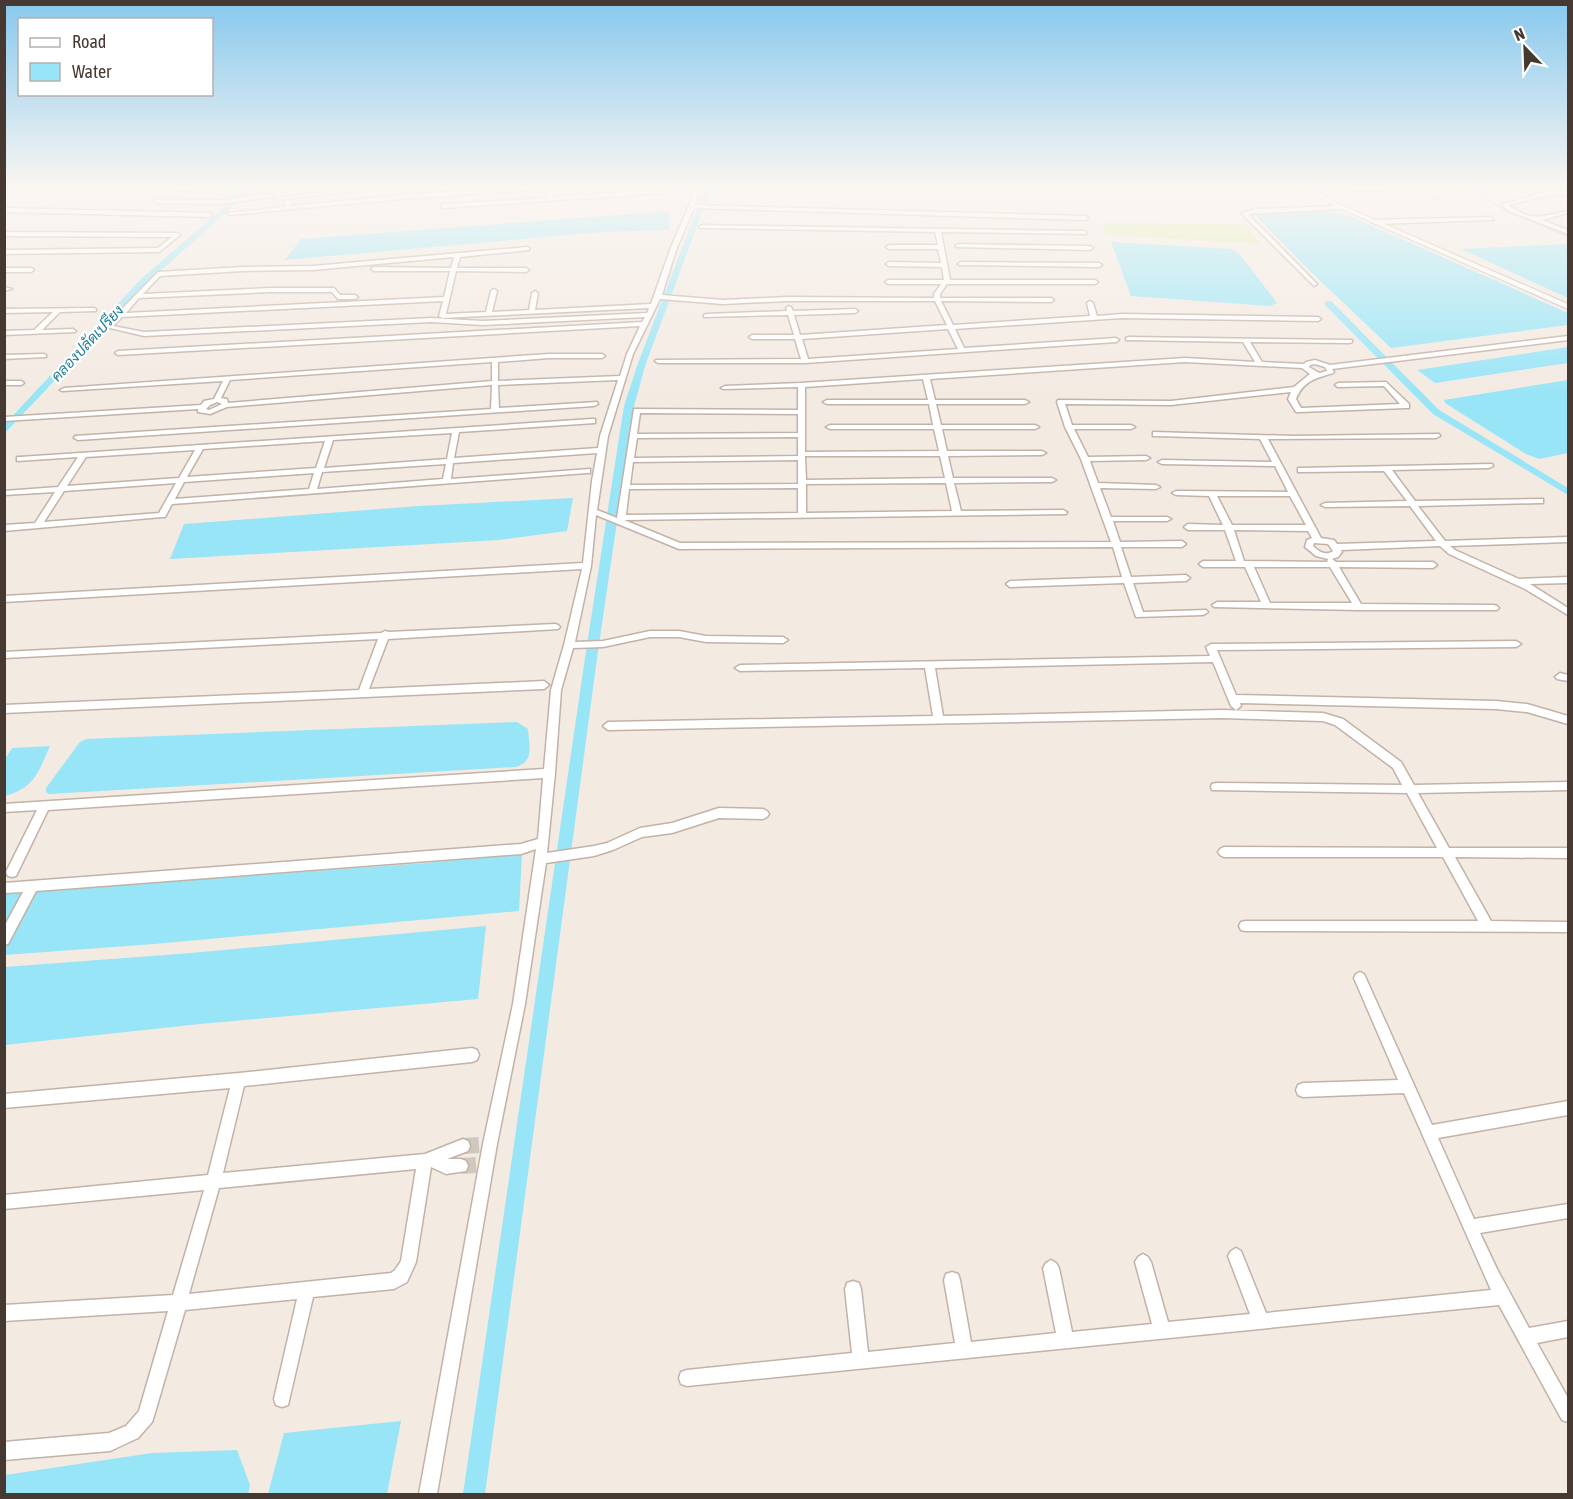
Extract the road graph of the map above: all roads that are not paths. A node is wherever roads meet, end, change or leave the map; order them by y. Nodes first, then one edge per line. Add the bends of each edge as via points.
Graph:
1 (457, 256) joint
2 (670, 256) edge
3 (942, 256) edge
4 (1026, 256) edge
5 (1286, 256) edge
6 (1452, 256) edge
7 (889, 264) dead end
8 (961, 264) dead end
9 (944, 265) junction
10 (1031, 265) junction
11 (1099, 265) dead end
12 (313, 268) junction
13 (4, 270) edge
14 (31, 270) dead end
15 (453, 270) junction
16 (526, 270) dead end
17 (888, 282) dead end
18 (946, 282) junction
19 (1040, 282) junction
20 (1095, 282) dead end
21 (1314, 285) dead end
22 (494, 291) dead end
23 (535, 293) dead end
24 (136, 296) junction
25 (662, 297) junction
26 (446, 299) junction
27 (787, 299) junction
28 (937, 300) junction
29 (1051, 300) dead end
30 (1090, 303) dead end
31 (653, 306) junction
32 (284, 307) junction
33 (1569, 307) edge
34 (58, 310) junction
35 (94, 310) dead end
36 (4, 311) edge
37 (855, 311) dead end
38 (532, 312) junction
39 (489, 314) junction
40 (791, 314) junction
41 (118, 315) junction
42 (649, 315) junction
43 (706, 316) dead end
44 (1094, 318) junction
45 (1318, 319) dead end
46 (645, 324) junction
47 (272, 327) junction
48 (951, 328) junction
49 (74, 331) dead end
50 (36, 332) junction
51 (4, 333) edge
52 (752, 337) dead end
53 (798, 337) junction
54 (1569, 338) edge
55 (1128, 339) dead end
56 (1116, 340) dead end
57 (1246, 340) junction
58 (1350, 341) dead end
59 (962, 350) junction
60 (118, 353) dead end
61 (44, 356) dead end
62 (602, 356) dead end
63 (4, 357) edge
64 (495, 360) junction
65 (658, 361) dead end
66 (805, 361) junction
67 (1260, 364) junction
68 (1304, 366) junction
69 (1328, 367) junction
70 (1314, 374) junction
71 (926, 377) junction
72 (228, 378) junction
73 (622, 378) junction
74 (4, 383) edge
75 (21, 383) dead end
76 (494, 383) junction
77 (801, 385) junction
78 (1338, 385) dead end
79 (725, 388) dead end
80 (1296, 388) junction
81 (64, 390) dead end
82 (217, 400) junction
83 (827, 402) dead end
84 (932, 402) junction
85 (1025, 402) dead end
86 (594, 404) dead end
87 (226, 405) junction
88 (201, 407) junction
89 (495, 410) junction
90 (210, 412) junction
91 (801, 412) junction
92 (4, 419) edge
93 (592, 421) dead end
94 (830, 427) dead end
95 (937, 427) junction
96 (1035, 427) dead end
97 (1069, 427) junction
98 (1131, 427) dead end
99 (203, 429) junction
100 (456, 429) junction
101 (1155, 434) dead end
102 (802, 435) junction
103 (633, 436) junction
104 (1436, 436) dead end
105 (1263, 437) junction
106 (78, 438) dead end
107 (330, 438) junction
108 (200, 447) junction
109 (602, 450) junction
110 (943, 453) junction
111 (1042, 453) dead end
112 (83, 454) junction
113 (802, 456) junction
114 (1146, 458) dead end
115 (20, 459) dead end
116 (1085, 459) junction
117 (450, 460) junction
118 (630, 460) junction
119 (1162, 462) dead end
120 (1277, 464) junction
121 (1489, 466) dead end
122 (1387, 469) junction
123 (1301, 470) dead end
124 (318, 471) junction
125 (587, 471) dead end
126 (182, 480) junction
127 (1052, 480) dead end
128 (950, 481) junction
129 (447, 482) junction
130 (802, 484) junction
131 (1094, 485) junction
132 (1156, 486) dead end
133 (626, 487) junction
134 (62, 489) junction
135 (312, 491) junction
136 (4, 493) edge
137 (1176, 493) dead end
138 (1212, 493) junction
139 (1294, 494) junction
140 (1539, 501) dead end
141 (170, 502) junction
142 (1413, 504) junction
143 (1325, 505) dead end
144 (593, 511) junction
145 (1063, 512) dead end
146 (957, 513) junction
147 (802, 514) junction
148 (1108, 519) junction
149 (1167, 519) dead end
150 (37, 526) junction
151 (1228, 526) junction
152 (1188, 527) dead end
153 (4, 528) edge
154 (1311, 528) junction
155 (1317, 539) junction
156 (1569, 539) edge
157 (1442, 543) junction
158 (1116, 544) junction
159 (1182, 544) dead end
160 (1337, 547) junction
161 (1331, 561) junction
162 (1203, 564) dead end
163 (1244, 564) junction
164 (1433, 565) dead end
165 (586, 566) junction
166 (1186, 578) dead end
167 (1128, 580) junction
168 (1569, 580) edge
169 (1519, 582) junction
170 (1010, 584) dead end
171 (4, 599) edge
172 (1217, 605) dead end
173 (1266, 606) junction
174 (1359, 607) junction
175 (1494, 608) dead end
176 (1203, 612) dead end
177 (1569, 612) edge
178 (555, 627) dead end
179 (385, 634) junction
180 (783, 640) dead end
181 (1516, 644) dead end
182 (574, 645) junction
183 (4, 655) edge
184 (1216, 659) junction
185 (929, 664) junction
186 (740, 668) dead end
187 (544, 685) dead end
188 (363, 693) junction
189 (1233, 699) junction
190 (4, 709) edge
191 (1239, 714) junction
192 (939, 719) junction
193 (1569, 720) edge
194 (608, 726) dead end
195 (550, 773) junction
196 (1569, 786) edge
197 (1216, 787) dead end
198 (1411, 789) junction
199 (45, 805) junction
200 (4, 808) edge
201 (763, 814) dead end
202 (543, 842) junction
203 (1224, 852) dead end
204 (1446, 853) junction
205 (1569, 853) edge
206 (541, 859) junction
207 (12, 872) dead end
208 (32, 886) junction
209 (4, 888) edge
210 (1245, 926) dead end
211 (1487, 926) junction
212 (1569, 927) edge
213 (4, 940) edge
214 (1360, 978) dead end
215 (472, 1055) dead end
216 (238, 1080) junction
217 (1408, 1086) junction
218 (1303, 1090) dead end
219 (4, 1101) edge
220 (1569, 1108) edge
221 (1428, 1133) junction
222 (463, 1146) tunnel mouth
223 (429, 1160) junction
224 (461, 1166) tunnel mouth
225 (214, 1181) junction
226 (4, 1202) edge
227 (1569, 1211) edge
228 (1470, 1227) junction
229 (1236, 1256) dead end
230 (1143, 1262) dead end
231 (1051, 1268) dead end
232 (952, 1280) dead end
233 (853, 1289) dead end
234 (307, 1291) junction
235 (1503, 1297) junction
236 (178, 1303) junction
237 (4, 1313) edge
238 (1261, 1321) junction
239 (1569, 1329) edge
240 (1162, 1331) junction
241 (1525, 1336) junction
242 (1066, 1341) junction
243 (966, 1351) junction
244 (861, 1361) junction
245 (687, 1378) dead end
246 (282, 1399) dead end
247 (1569, 1414) edge
248 (4, 1451) edge
249 (428, 1494) edge

1 - 12 street
1 - 15 street
2 - 25 street
3 - 9 street
4 - 10 street
5 - 21 street
6 - 33 street
7 - 9 street
8 - 10 street
9 - 18 street
10 - 11 street
10 - 19 street
12 - 15 street
12 - 24 street via 158,274
13 - 14 street
15 - 16 street
15 - 26 street
17 - 18 street
18 - 19 street
18 - 28 street
19 - 20 street
22 - 39 street
23 - 38 street
24 - 26 street via 334,290 339,297
24 - 41 street
25 - 27 street via 723,302
25 - 31 street
26 - 32 street
26 - 39 street via 442,316
27 - 28 street
27 - 40 street
28 - 29 street
28 - 48 street
30 - 44 street
31 - 38 street
31 - 42 street
32 - 41 street
32 - 47 street
34 - 35 street
34 - 36 street
34 - 50 street
37 - 40 street
38 - 39 street
40 - 43 street
40 - 53 street
41 - 47 street via 109,327 144,334
42 - 46 street
42 - 47 street
44 - 45 street
44 - 48 street
46 - 60 street
46 - 73 street
48 - 53 street
48 - 59 street
49 - 50 street
50 - 51 street
52 - 53 street
53 - 66 street
54 - 69 street
55 - 57 street
56 - 59 street
57 - 58 street
57 - 67 street
59 - 66 street
61 - 63 street
62 - 64 street
64 - 72 street
64 - 76 street
65 - 66 street
67 - 68 street
67 - 71 street via 1185,360
68 - 69 street via 1315,362
68 - 70 street
69 - 70 street via 1330,373
70 - 80 street
71 - 77 street
71 - 84 street
72 - 81 street
72 - 82 street
73 - 76 street
73 - 109 street
74 - 75 street
76 - 87 street
76 - 89 street
77 - 79 street
77 - 91 street
78 - 80 street via 1386,384 1406,406 1299,410 1292,399
80 - 97 street via 1171,403 1060,402
82 - 87 street
82 - 88 street
83 - 84 street
84 - 85 street
84 - 95 street
86 - 89 street
87 - 90 street
88 - 90 street via 202,411
88 - 92 street
89 - 99 street
90 - 99 street
91 - 102 street
91 - 103 street via 637,411
93 - 100 street
94 - 95 street
95 - 96 street
95 - 110 street
97 - 98 street
97 - 116 street
99 - 106 street
100 - 107 street
100 - 117 street
101 - 105 street
102 - 103 street
102 - 113 street
103 - 118 street
104 - 105 street
105 - 120 street
107 - 108 street
107 - 124 street
108 - 112 street
108 - 126 street
109 - 117 street
109 - 144 street
110 - 111 street
110 - 113 street
110 - 128 street
112 - 115 street
112 - 134 street
113 - 118 street
113 - 130 street
114 - 116 street
116 - 131 street
117 - 124 street
117 - 129 street
118 - 133 street
119 - 120 street
120 - 139 street
121 - 122 street
122 - 123 street
122 - 142 street
124 - 126 street
124 - 135 street
125 - 129 street
126 - 134 street
126 - 141 street
127 - 128 street
128 - 130 street
128 - 146 street
129 - 135 street
130 - 133 street
130 - 147 street
131 - 132 street
131 - 148 street
133 - 147 street via 621,518
134 - 136 street
134 - 150 street
135 - 141 street
137 - 138 street
138 - 139 street
138 - 151 street
139 - 154 street
140 - 142 street
141 - 150 street via 165,513 156,517
142 - 143 street
142 - 157 street
144 - 158 street via 679,546
144 - 165 street
145 - 146 street
146 - 147 street
148 - 149 street
148 - 158 street
150 - 153 street
151 - 152 street
151 - 154 street
151 - 163 street
154 - 155 street
155 - 160 street
155 - 161 street via 1309,547
156 - 157 street
157 - 160 street
157 - 169 street via 1461,557
158 - 159 street
158 - 167 street
160 - 161 street
161 - 163 street
161 - 164 street
161 - 174 street
162 - 163 street
163 - 173 street
165 - 171 street
165 - 182 street
166 - 167 street
167 - 170 street
167 - 176 street via 1139,615
168 - 169 street
169 - 177 street
172 - 173 street
173 - 174 street
174 - 175 street
178 - 179 street
179 - 183 street
179 - 188 street
180 - 182 street via 650,634
181 - 184 street via 1211,647
182 - 195 street via 556,690
184 - 185 street
184 - 189 street
185 - 186 street
185 - 192 street
187 - 188 street
188 - 190 street
189 - 191 street
189 - 193 street via 1496,705 1527,708
191 - 192 street
191 - 198 street via 1307,716 1339,722 1397,765
192 - 194 street
195 - 199 street
195 - 202 street
196 - 198 street
197 - 198 street
198 - 204 street
199 - 200 street
199 - 207 street
201 - 206 street via 719,813 672,828 640,833 609,847
202 - 206 street
202 - 208 street via 520,849
203 - 204 street
204 - 205 street
204 - 211 street
206 - 249 street via 519,1004 485,1145
208 - 209 street
208 - 213 street
210 - 211 street
211 - 212 street
214 - 217 street
215 - 216 street
216 - 219 street
216 - 225 street
217 - 218 street
217 - 221 street
220 - 221 street
221 - 228 street
222 - 223 street via 449,1148
223 - 224 street via 446,1167
223 - 225 street
223 - 234 street via 408,1262 401,1276 384,1283
225 - 226 street
225 - 236 street
227 - 228 street
228 - 235 street
229 - 238 street
230 - 240 street
231 - 242 street
232 - 243 street
233 - 244 street
234 - 236 street
234 - 246 street
235 - 238 street
235 - 241 street
236 - 237 street
236 - 248 street via 146,1416 132,1432 110,1442
238 - 240 street
239 - 241 street
240 - 242 street
241 - 247 street
242 - 243 street
243 - 244 street
244 - 245 street

